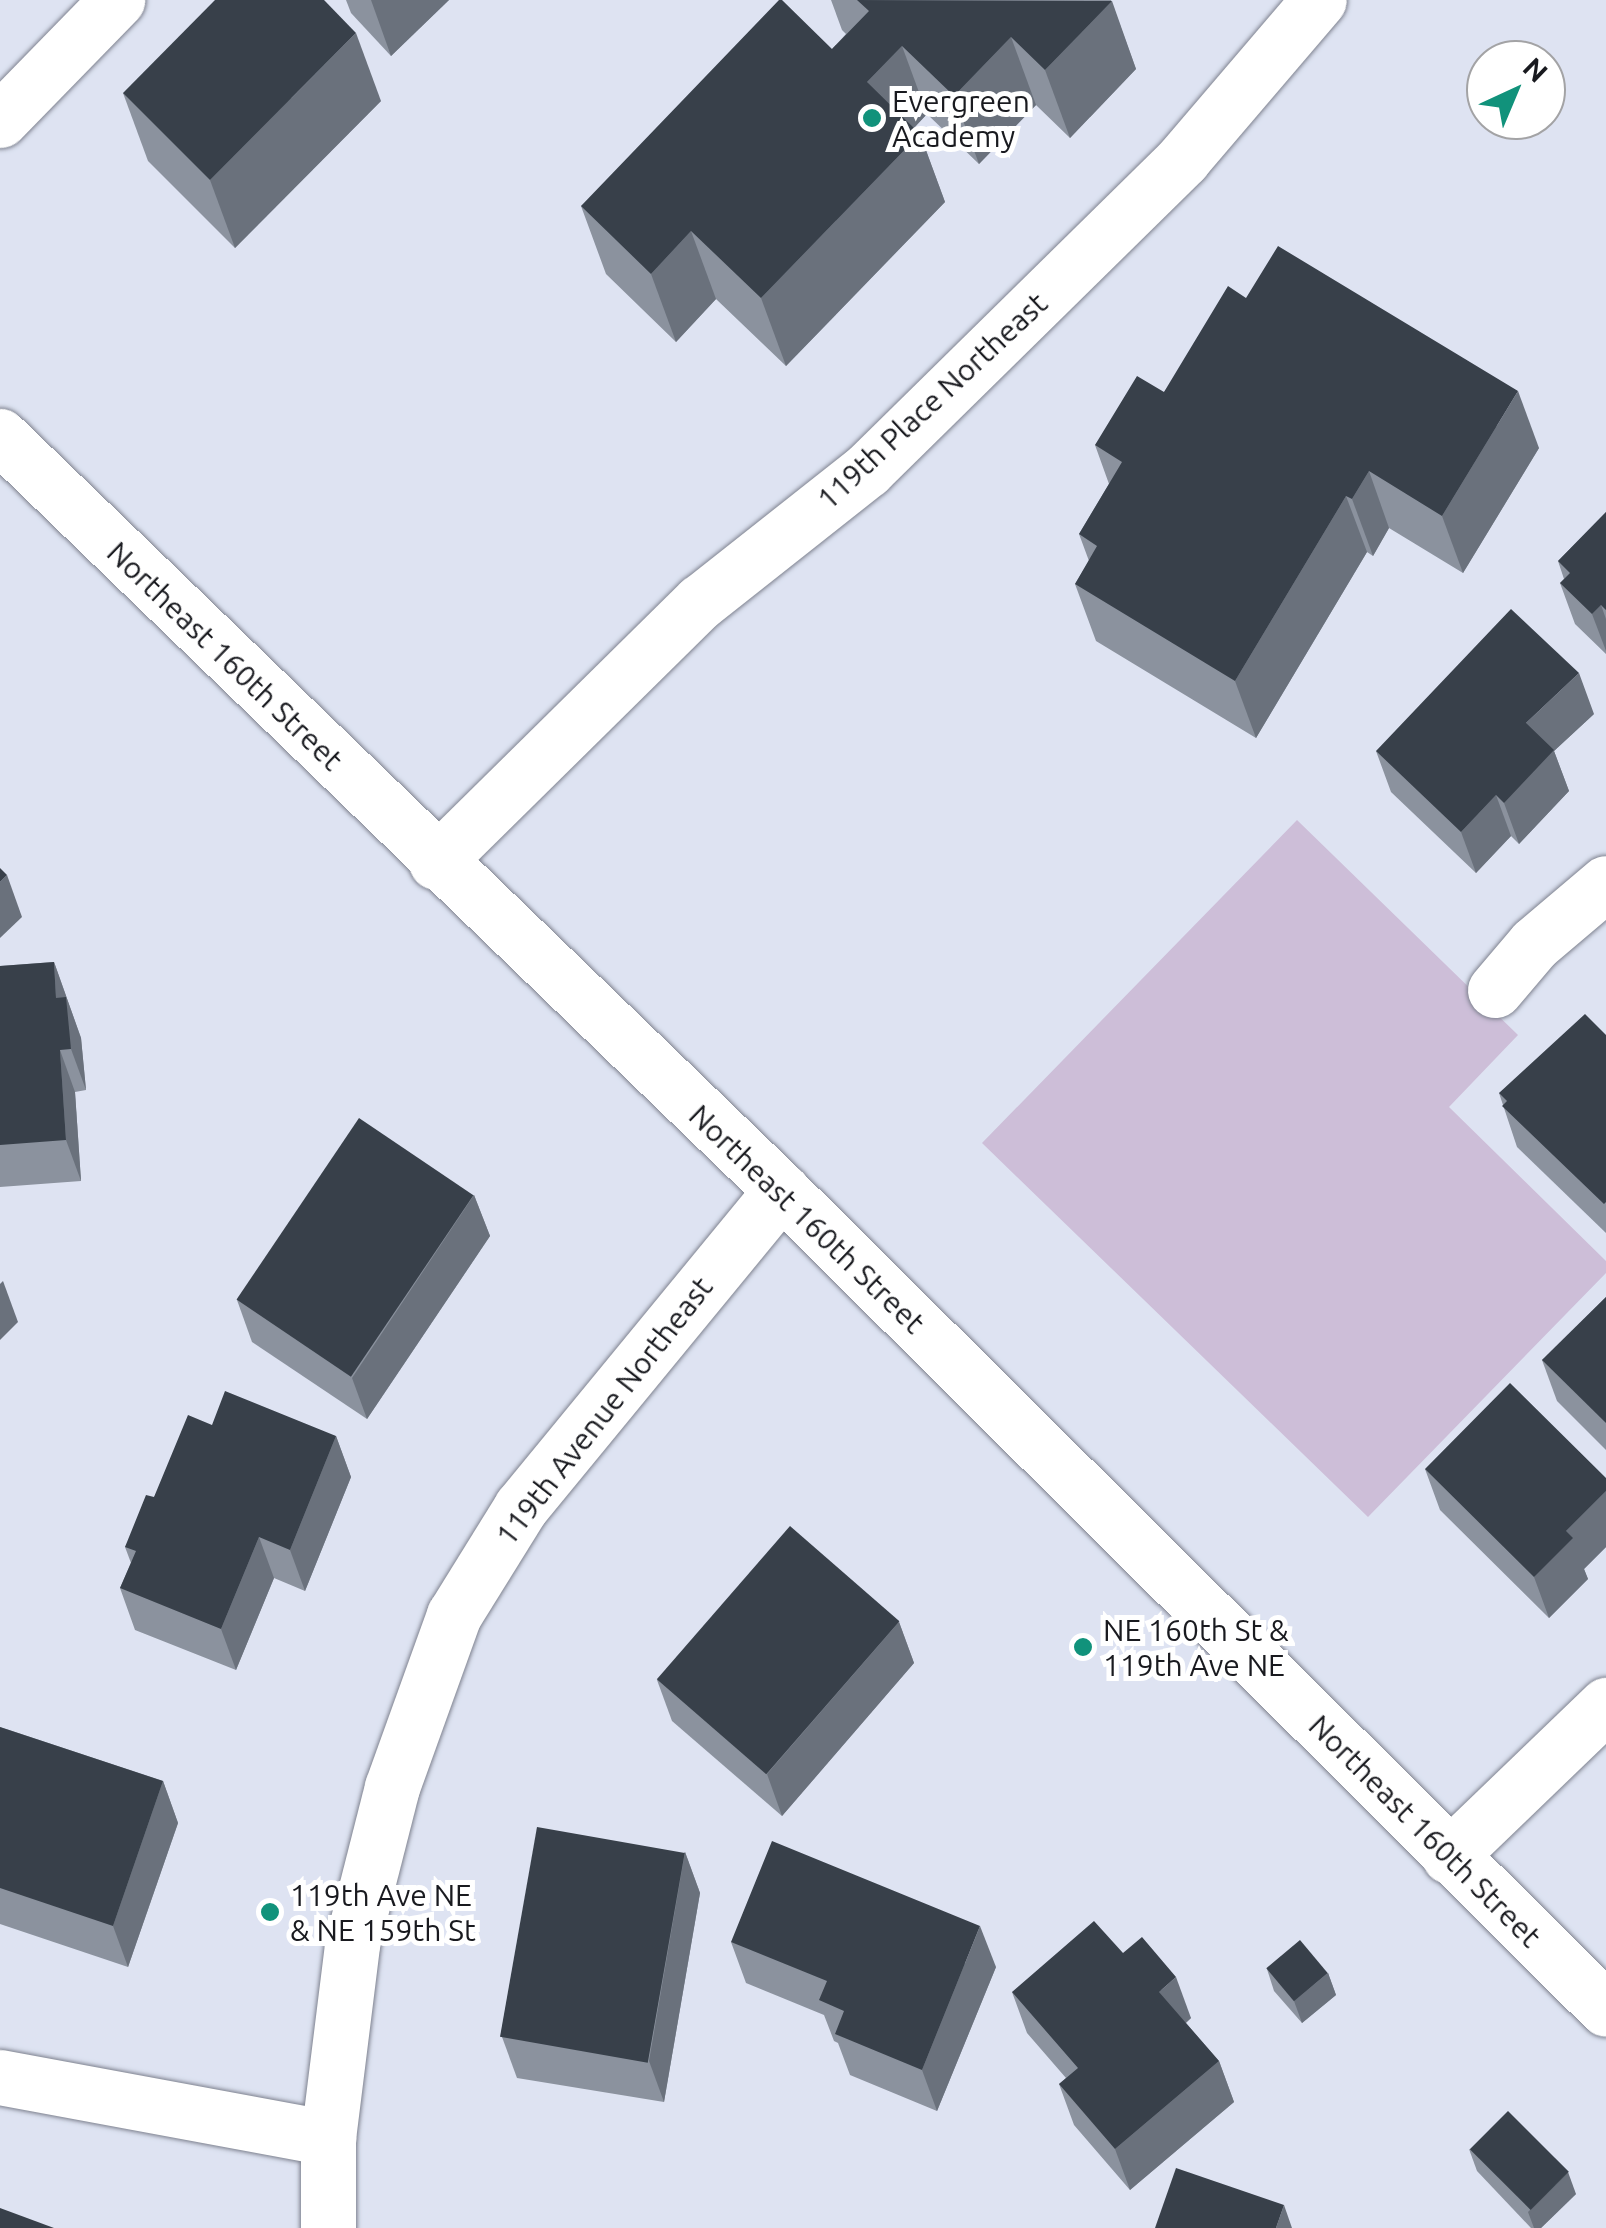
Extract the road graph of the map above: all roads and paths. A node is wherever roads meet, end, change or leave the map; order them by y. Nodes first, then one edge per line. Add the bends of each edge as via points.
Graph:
1 (117, 0) edge
2 (1320, 0) edge
3 (0, 120) edge
4 (0, 436) edge
5 (436, 862) junction
6 (1606, 882) edge
7 (1494, 990) dead end
8 (781, 1190) junction
9 (1606, 1705) edge
10 (1449, 1856) junction
11 (1606, 2010) edge
12 (0, 2076) edge
13 (328, 2138) junction
14 (328, 2228) edge

1 - 3 street
2 - 5 street, 119th Place Northeast via 1183,159 868,470 700,602
4 - 5 street, Northeast 160th Street
5 - 8 street, Northeast 160th Street
6 - 7 street via 1534,944
8 - 10 street, Northeast 160th Street
8 - 13 street, 119th Avenue Northeast via 521,1507 454,1615 392,1787 352,1944
9 - 10 street
10 - 11 street, Northeast 160th Street
12 - 13 street
13 - 14 street, 119th Avenue Northeast

